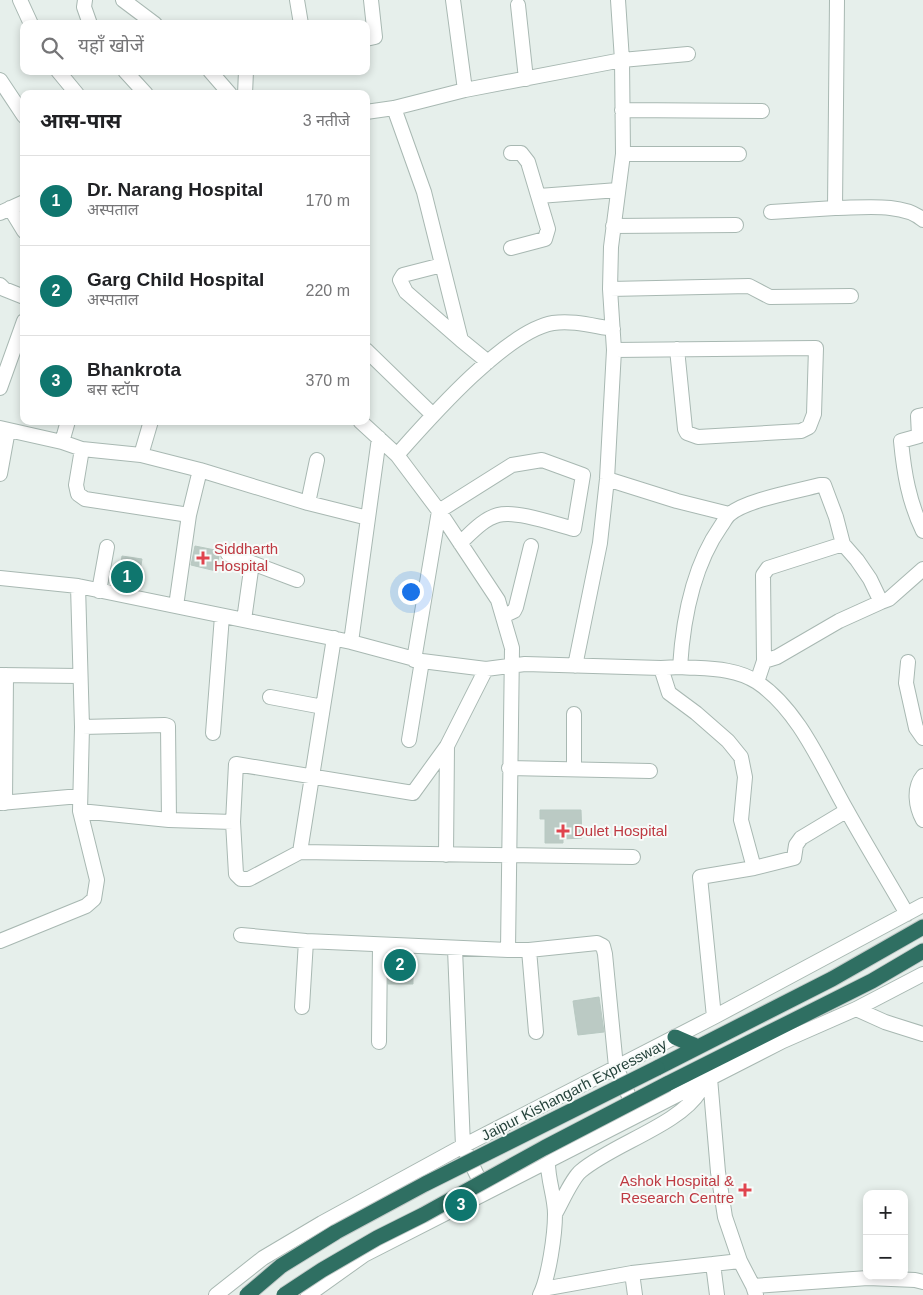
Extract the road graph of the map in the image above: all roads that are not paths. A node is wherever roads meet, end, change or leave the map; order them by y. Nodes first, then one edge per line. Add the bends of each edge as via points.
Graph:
1 (20, 0) edge
2 (85, 0) edge
3 (123, 0) edge
4 (297, 0) edge
5 (371, 0) edge
6 (453, 0) edge
7 (618, 0) edge
8 (837, 0) edge
9 (518, 5) dead end
10 (28, 20) edge
11 (89, 20) edge
12 (150, 20) edge
13 (300, 20) edge
14 (370, 38) edge
15 (688, 54) dead end
16 (622, 60) junction
17 (61, 75) edge
18 (129, 75) edge
19 (213, 75) edge
20 (246, 75) edge
21 (526, 79) junction
22 (0, 80) edge
23 (74, 90) edge
24 (142, 90) edge
25 (227, 90) edge
26 (245, 90) edge
27 (465, 90) junction
28 (394, 108) junction
29 (20, 110) edge
30 (622, 110) junction
31 (370, 111) edge
32 (762, 111) dead end
33 (511, 153) dead end
34 (623, 154) junction
35 (739, 154) dead end
36 (618, 190) junction
37 (538, 196) junction
38 (20, 204) edge
39 (835, 208) junction
40 (5, 210) edge
41 (771, 212) dead end
42 (923, 220) edge
43 (736, 225) dead end
44 (613, 226) junction
45 (20, 227) edge
46 (511, 248) dead end
47 (442, 265) junction
48 (0, 285) edge
49 (610, 289) junction
50 (20, 295) edge
51 (851, 296) dead end
52 (613, 329) junction
53 (20, 332) edge
54 (461, 340) junction
55 (677, 349) junction
56 (614, 350) junction
57 (370, 354) edge
58 (488, 362) junction
59 (0, 388) edge
60 (433, 415) junction
61 (923, 415) edge
62 (67, 425) edge
63 (150, 425) edge
64 (364, 425) edge
65 (4, 429) edge
66 (379, 438) junction
67 (62, 442) junction
68 (82, 448) junction
69 (141, 455) junction
70 (397, 455) junction
71 (317, 460) dead end
72 (200, 470) junction
73 (0, 474) edge
74 (607, 479) junction
75 (308, 503) junction
76 (439, 511) junction
77 (730, 514) junction
78 (189, 515) junction
79 (368, 518) junction
80 (923, 531) edge
81 (460, 543) junction
82 (843, 544) junction
83 (531, 546) dead end
84 (107, 547) dead end
85 (228, 554) dead end
86 (252, 563) junction
87 (923, 569) edge
88 (0, 578) edge
89 (297, 580) dead end
90 (78, 586) junction
91 (99, 591) junction
92 (881, 602) junction
93 (176, 606) junction
94 (222, 616) junction
95 (503, 616) junction
96 (244, 620) junction
97 (334, 638) junction
98 (351, 642) junction
99 (418, 660) junction
100 (764, 662) junction
101 (908, 662) dead end
102 (510, 666) junction
103 (574, 666) junction
104 (680, 667) junction
105 (661, 668) junction
106 (486, 670) junction
107 (3, 675) edge
108 (79, 676) junction
109 (757, 682) junction
110 (270, 697) dead end
111 (323, 707) junction
112 (574, 714) dead end
113 (82, 727) junction
114 (213, 733) dead end
115 (923, 738) edge
116 (409, 740) dead end
117 (447, 746) junction
118 (509, 768) junction
119 (574, 769) junction
120 (650, 771) dead end
121 (313, 776) junction
122 (923, 776) edge
123 (80, 796) junction
124 (3, 803) edge
125 (80, 811) junction
126 (846, 811) junction
127 (169, 820) junction
128 (923, 820) edge
129 (233, 822) junction
130 (300, 852) junction
131 (446, 855) junction
132 (510, 856) junction
133 (633, 857) dead end
134 (754, 868) junction
135 (923, 905) edge
136 (907, 914) junction
137 (923, 927) edge
138 (241, 935) dead end
139 (0, 941) edge
140 (306, 941) junction
141 (380, 945) junction
142 (454, 949) junction
143 (508, 950) junction
144 (529, 950) junction
145 (923, 951) edge
146 (923, 974) edge
147 (302, 1007) dead end
148 (856, 1009) junction
149 (714, 1017) junction
150 (536, 1032) dead end
151 (923, 1034) edge
152 (675, 1037) junction
153 (379, 1042) dead end
154 (698, 1047) junction
155 (616, 1067) junction
156 (706, 1075) junction
157 (637, 1115) junction
158 (463, 1146) junction
159 (548, 1160) junction
160 (485, 1192) junction
161 (555, 1214) junction
162 (740, 1261) junction
163 (713, 1264) junction
164 (632, 1273) junction
165 (923, 1282) edge
166 (796, 1289) edge
167 (755, 1291) edge
168 (541, 1292) edge
169 (216, 1295) edge
170 (247, 1295) edge
171 (284, 1295) edge
172 (308, 1295) edge
173 (635, 1295) edge
174 (717, 1295) edge

1 - 10 street
2 - 11 street
3 - 12 street
4 - 13 street
5 - 14 street via 375,37
6 - 27 street
7 - 16 street
8 - 39 street
9 - 21 street
15 - 16 street
16 - 21 street
16 - 30 street
17 - 23 street
18 - 24 street
19 - 25 street
20 - 26 street
21 - 27 street
22 - 29 street
27 - 28 street
28 - 31 street
28 - 47 street via 424,192
30 - 32 street
30 - 34 street
33 - 37 street via 521,153 528,162
34 - 35 street
34 - 36 street
36 - 37 street
36 - 44 street
37 - 46 street via 548,229 545,239
38 - 40 street
39 - 41 street
39 - 42 street via 894,208 918,215
40 - 45 street
43 - 44 street
44 - 49 street
47 - 54 street
47 - 54 street via 403,275 401,285
48 - 50 street
49 - 51 street via 749,286 770,297
49 - 52 street
52 - 56 street
52 - 58 street via 572,322 552,323 531,330
53 - 59 street
54 - 58 street
55 - 55 street via 687,433 698,437 801,431 809,427 814,414 816,348
55 - 56 street
56 - 74 street
57 - 60 street
58 - 60 street
60 - 70 street
61 - 80 street via 918,416 919,436 901,441 908,490
62 - 67 street
63 - 69 street
64 - 66 street
65 - 67 street
65 - 73 street
66 - 70 street
66 - 79 street
67 - 68 street
68 - 69 street
68 - 78 street via 76,485 78,494 85,499
69 - 72 street
70 - 76 street
71 - 75 street
72 - 75 street
72 - 78 street
74 - 77 street
74 - 103 street via 600,543
75 - 79 street
76 - 81 street
76 - 81 street via 512,465 542,460 583,475 574,529 515,514 498,515 482,523
76 - 99 street
77 - 82 street via 750,504 824,485
77 - 104 street via 712,539 691,593 682,636
78 - 93 street
79 - 98 street
81 - 95 street via 498,600
82 - 92 street via 866,573
82 - 100 street via 768,568 763,575
83 - 95 street via 516,607
84 - 91 street
85 - 86 street
86 - 89 street
86 - 96 street
87 - 92 street via 889,599
88 - 90 street
90 - 91 street
90 - 108 street
91 - 93 street
92 - 100 street
93 - 94 street
94 - 96 street
94 - 114 street
95 - 102 street via 512,648
96 - 97 street
97 - 98 street
97 - 111 street
98 - 99 street
99 - 106 street
99 - 116 street
100 - 109 street
101 - 115 street via 906,683 916,728
102 - 103 street
102 - 106 street
102 - 118 street
103 - 105 street
104 - 105 street
104 - 109 street via 728,670
105 - 134 street via 670,693 728,741 740,757 745,776 741,820
106 - 117 street
107 - 108 street
107 - 124 street
108 - 113 street
109 - 126 street via 786,709 803,732
110 - 111 street
111 - 121 street
112 - 119 street
113 - 123 street
113 - 127 street via 168,726
117 - 121 street via 413,793
117 - 131 street
118 - 119 street
118 - 132 street
119 - 120 street
121 - 129 street via 236,764
121 - 130 street
122 - 128 street via 918,782 916,797
123 - 124 street
123 - 125 street
125 - 127 street
125 - 139 street via 97,880 94,899 86,906
126 - 134 street via 801,838 794,858
126 - 136 street
127 - 129 street
129 - 130 street via 236,874 241,879 249,879
130 - 131 street
131 - 132 street
132 - 133 street
132 - 143 street
134 - 149 street via 700,877
135 - 136 street
136 - 149 street
137 - 154 highway, Jaipur Kishangarh Expressway
138 - 140 street
140 - 141 street
140 - 147 street
141 - 142 street
141 - 153 street
142 - 143 street
142 - 158 street
143 - 144 street
144 - 150 street
144 - 155 street via 597,943 603,946
145 - 156 highway
146 - 148 street
148 - 151 street
148 - 156 street
149 - 152 street
152 - 154 highway
152 - 155 street
154 - 170 highway, Jaipur Kishangarh Expressway, bridge via 336,1232 281,1266
155 - 157 street
155 - 158 street
156 - 157 street
156 - 161 street via 694,1102 655,1128 606,1152 578,1173
156 - 162 street via 725,1217
156 - 171 highway, bridge via 667,1084 544,1148 376,1238
157 - 159 street
158 - 160 street
158 - 169 street via 263,1258
159 - 160 street
159 - 161 street
160 - 172 street via 364,1255
161 - 168 street via 551,1253
162 - 163 street
162 - 167 street
163 - 164 street
163 - 174 street
164 - 168 street
164 - 173 street
165 - 166 street via 868,1278
166 - 167 street

